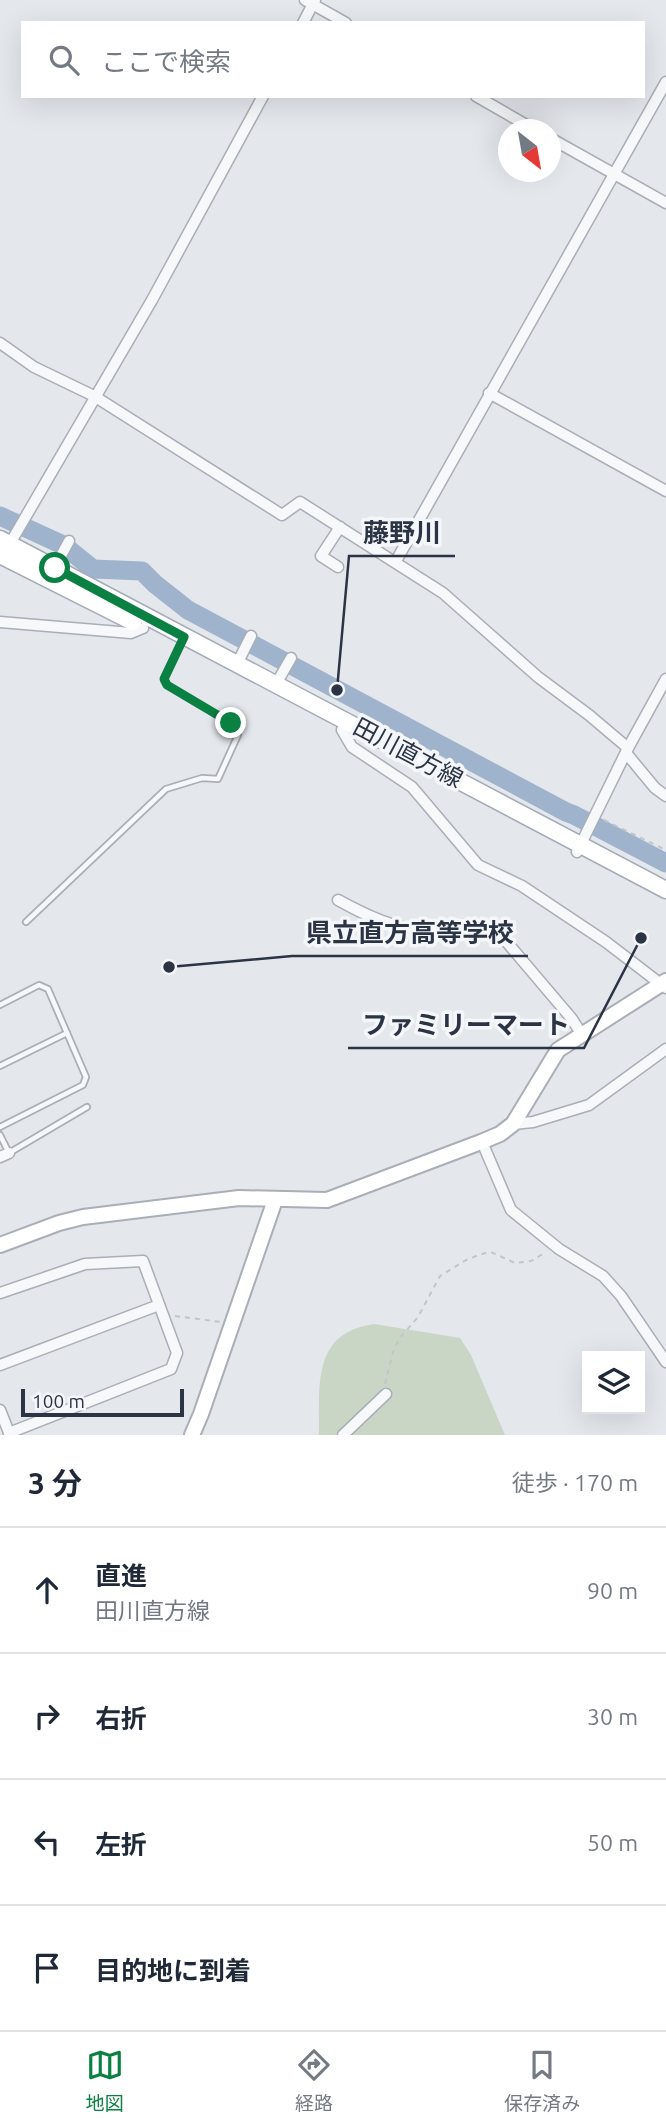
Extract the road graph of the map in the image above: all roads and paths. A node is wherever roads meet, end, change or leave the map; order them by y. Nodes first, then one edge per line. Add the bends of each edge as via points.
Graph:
1 (311, 1) edge
2 (304, 21) edge
3 (343, 21) edge
4 (666, 82) edge
5 (262, 98) edge
6 (480, 98) edge
7 (517, 119) edge
8 (561, 144) edge
9 (614, 174) junction
10 (666, 203) edge
11 (0, 343) edge
12 (489, 393) junction
13 (94, 396) junction
14 (666, 491) edge
15 (340, 527) junction
16 (69, 541) dead end
17 (4, 549) edge
18 (396, 561) junction
19 (338, 567) dead end
20 (55, 568) junction
21 (0, 622) edge
22 (143, 628) junction
23 (251, 636) dead end
24 (182, 642) junction
25 (292, 658) dead end
26 (237, 663) junction
27 (666, 679) edge
28 (276, 684) junction
29 (344, 726) junction
30 (627, 750) junction
31 (666, 796) edge
32 (595, 816) junction
33 (579, 847) junction
34 (666, 850) edge
35 (666, 890) edge
36 (666, 899) edge
37 (338, 900) dead end
38 (26, 922) dead end
39 (665, 985) edge
40 (0, 1005) edge
41 (67, 1033) junction
42 (582, 1035) junction
43 (666, 1049) edge
44 (0, 1066) edge
45 (87, 1107) dead end
46 (513, 1124) junction
47 (0, 1127) edge
48 (0, 1135) edge
49 (485, 1149) dead end
50 (5, 1155) edge
51 (275, 1200) junction
52 (0, 1245) edge
53 (555, 1245) junction
54 (0, 1293) edge
55 (159, 1305) junction
56 (163, 1315) junction
57 (232, 1324) junction
58 (666, 1362) edge
59 (0, 1365) edge
60 (386, 1394) joint
61 (0, 1410) edge
62 (9, 1434) edge
63 (192, 1435) edge
64 (343, 1435) edge

1 - 2 street
1 - 3 street
4 - 9 street
5 - 13 street
6 - 7 street
8 - 9 street
9 - 10 street
9 - 12 street
11 - 13 street via 34,367
12 - 14 street
12 - 18 street
13 - 15 street via 282,515 300,502
13 - 17 street
15 - 18 street
15 - 19 street via 321,556
16 - 20 street
17 - 20 main road, 田川直方線
17 - 22 main road, 田川直方線
18 - 30 street via 443,593
20 - 24 main road, 田川直方線
21 - 22 street via 131,633
22 - 24 main road, 田川直方線
23 - 26 street
24 - 26 main road, 田川直方線
24 - 29 main road, 田川直方線
24 - 38 lane via 164,679 167,685 231,723 238,735 218,779 202,778 166,789
25 - 28 street
26 - 28 main road, 田川直方線
27 - 30 street
28 - 29 main road, 田川直方線
29 - 33 main road, 田川直方線
29 - 39 street via 352,747 412,787 478,865 522,886
30 - 31 street
30 - 32 street
32 - 33 street
32 - 34 path
33 - 35 main road, 田川直方線
33 - 36 main road, 田川直方線
37 - 42 street via 362,914 410,928 494,927
39 - 42 street
40 - 41 lane via 39,985 48,989
41 - 44 lane
41 - 47 lane via 86,1077 83,1085
42 - 46 street via 558,1050
43 - 46 street via 589,1105
45 - 50 lane
46 - 51 street via 481,1142 327,1200
48 - 50 lane
49 - 53 street via 511,1210
51 - 52 street via 239,1198 83,1217
51 - 57 street
53 - 58 street via 603,1276
53 - 60 path via 531,1261 515,1263 491,1252 481,1254 440,1276 393,1352
54 - 55 street via 85,1264 143,1261
55 - 56 street
55 - 59 street
56 - 57 path
56 - 62 street via 177,1353 171,1369
57 - 63 street
60 - 64 street
61 - 62 street

